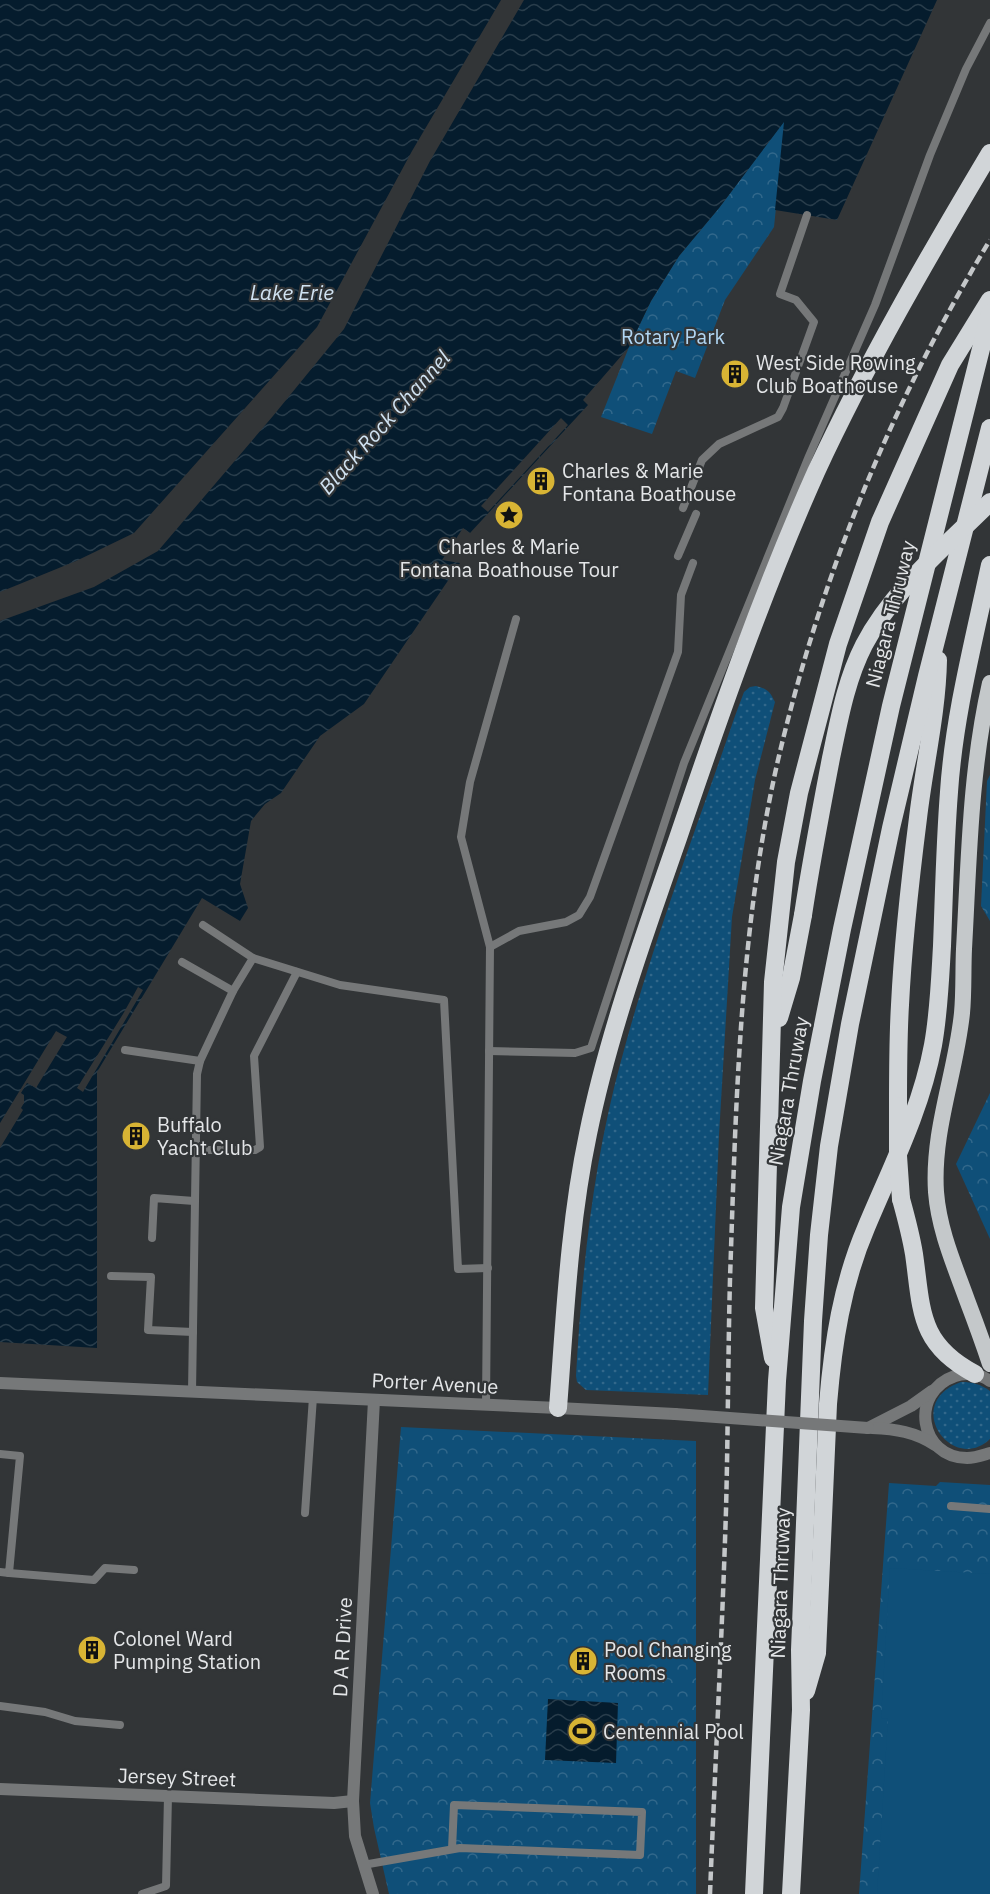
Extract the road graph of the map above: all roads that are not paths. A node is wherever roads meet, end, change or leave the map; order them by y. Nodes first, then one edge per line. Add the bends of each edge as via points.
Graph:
1 (990, 23) edge
2 (990, 153) edge
3 (807, 215) dead end
4 (990, 300) edge
5 (990, 313) edge
6 (990, 428) edge
7 (990, 502) edge
8 (682, 508) dead end
9 (696, 514) dead end
10 (678, 556) dead end
11 (693, 563) dead end
12 (990, 565) edge
13 (990, 582) edge
14 (980, 617) junction
15 (516, 619) dead end
16 (939, 630) junction
17 (990, 684) edge
18 (203, 925) dead end
19 (490, 947) junction
20 (254, 958) junction
21 (182, 962) dead end
22 (297, 972) junction
23 (233, 991) junction
24 (772, 1038) junction
25 (125, 1050) dead end
26 (489, 1051) junction
27 (200, 1061) junction
28 (195, 1150) junction
29 (194, 1201) junction
30 (152, 1238) dead end
31 (488, 1268) junction
32 (111, 1276) dead end
33 (193, 1332) junction
34 (990, 1364) edge
35 (982, 1378) edge
36 (777, 1381) junction
37 (0, 1383) edge
38 (935, 1388) junction
39 (192, 1392) junction
40 (313, 1397) junction
41 (374, 1400) junction
42 (486, 1405) junction
43 (558, 1408) junction
44 (868, 1428) junction
45 (939, 1448) junction
46 (987, 1453) edge
47 (0, 1454) edge
48 (951, 1506) dead end
49 (990, 1509) edge
50 (305, 1513) dead end
51 (134, 1570) dead end
52 (4, 1572) edge
53 (0, 1706) edge
54 (801, 1710) junction
55 (120, 1725) dead end
56 (0, 1790) edge
57 (168, 1796) junction
58 (353, 1801) junction
59 (452, 1850) junction
60 (363, 1865) junction
61 (142, 1894) edge
62 (373, 1894) edge
63 (754, 1894) edge
64 (791, 1894) edge

1 - 26 lane via 930,155 875,305 684,763 591,1048 575,1053
2 - 43 highway via 884,334 817,470 764,593 718,722 649,924 587,1136 575,1208
3 - 8 lane via 780,294 796,300 814,322 783,408 778,417 719,444 702,460
4 - 24 highway via 950,365 907,458 880,522 838,644 786,861 772,982
5 - 36 highway, Niagara Thruway via 906,642 837,950 791,1207
6 - 16 highway, Niagara Thruway
7 - 24 highway, bridge via 895,599 864,645 845,694 791,978
9 - 10 lane
11 - 19 lane via 681,595 678,652 590,897 579,915 566,922 519,931
12 - 14 highway
13 - 14 highway
14 - 54 highway via 961,705 949,790 939,1008 933,1046 913,1117 866,1228 839,1315 828,1404 817,1653
15 - 19 lane via 470,782 461,837
16 - 35 highway, bridge via 938,694 919,806 899,1007 898,1156 901,1199 926,1326 948,1358
16 - 54 highway, Niagara Thruway via 867,938 830,1146 813,1321
17 - 34 highway via 975,768 962,1012 942,1110 936,1192 950,1255
18 - 20 lane
19 - 26 lane
20 - 22 lane
20 - 23 lane
21 - 23 lane
22 - 28 lane via 254,1056 260,1147
22 - 31 lane via 340,985 444,1000 458,1269
23 - 27 lane
24 - 36 highway via 764,1308
25 - 27 lane
26 - 31 lane
27 - 28 lane
28 - 29 lane
29 - 30 lane via 154,1198
29 - 33 lane
31 - 42 lane
32 - 33 lane via 151,1277 148,1330
33 - 39 lane
35 - 38 street via 960,1374
36 - 63 highway, Niagara Thruway
37 - 39 street, Porter Avenue
38 - 44 street via 911,1406
38 - 45 street via 925,1419
39 - 40 street, Porter Avenue
40 - 41 street, Porter Avenue
40 - 50 lane
41 - 42 street, Porter Avenue
41 - 58 street, D A R Drive
42 - 43 street, Porter Avenue
43 - 44 street, Porter Avenue, bridge
44 - 45 street, Porter Avenue via 917,1434
45 - 46 street, Porter Avenue via 952,1456 967,1458
47 - 52 lane via 20,1456
48 - 49 lane
51 - 52 lane via 105,1568 94,1580
53 - 55 lane via 75,1721
54 - 64 highway, Niagara Thruway
56 - 57 street, Jersey Street
57 - 58 street, Jersey Street
57 - 61 lane via 166,1886
58 - 60 street, D A R Drive via 355,1836
59 - 59 lane via 640,1855 642,1812 454,1805
59 - 60 lane
60 - 62 street, D A R Drive

